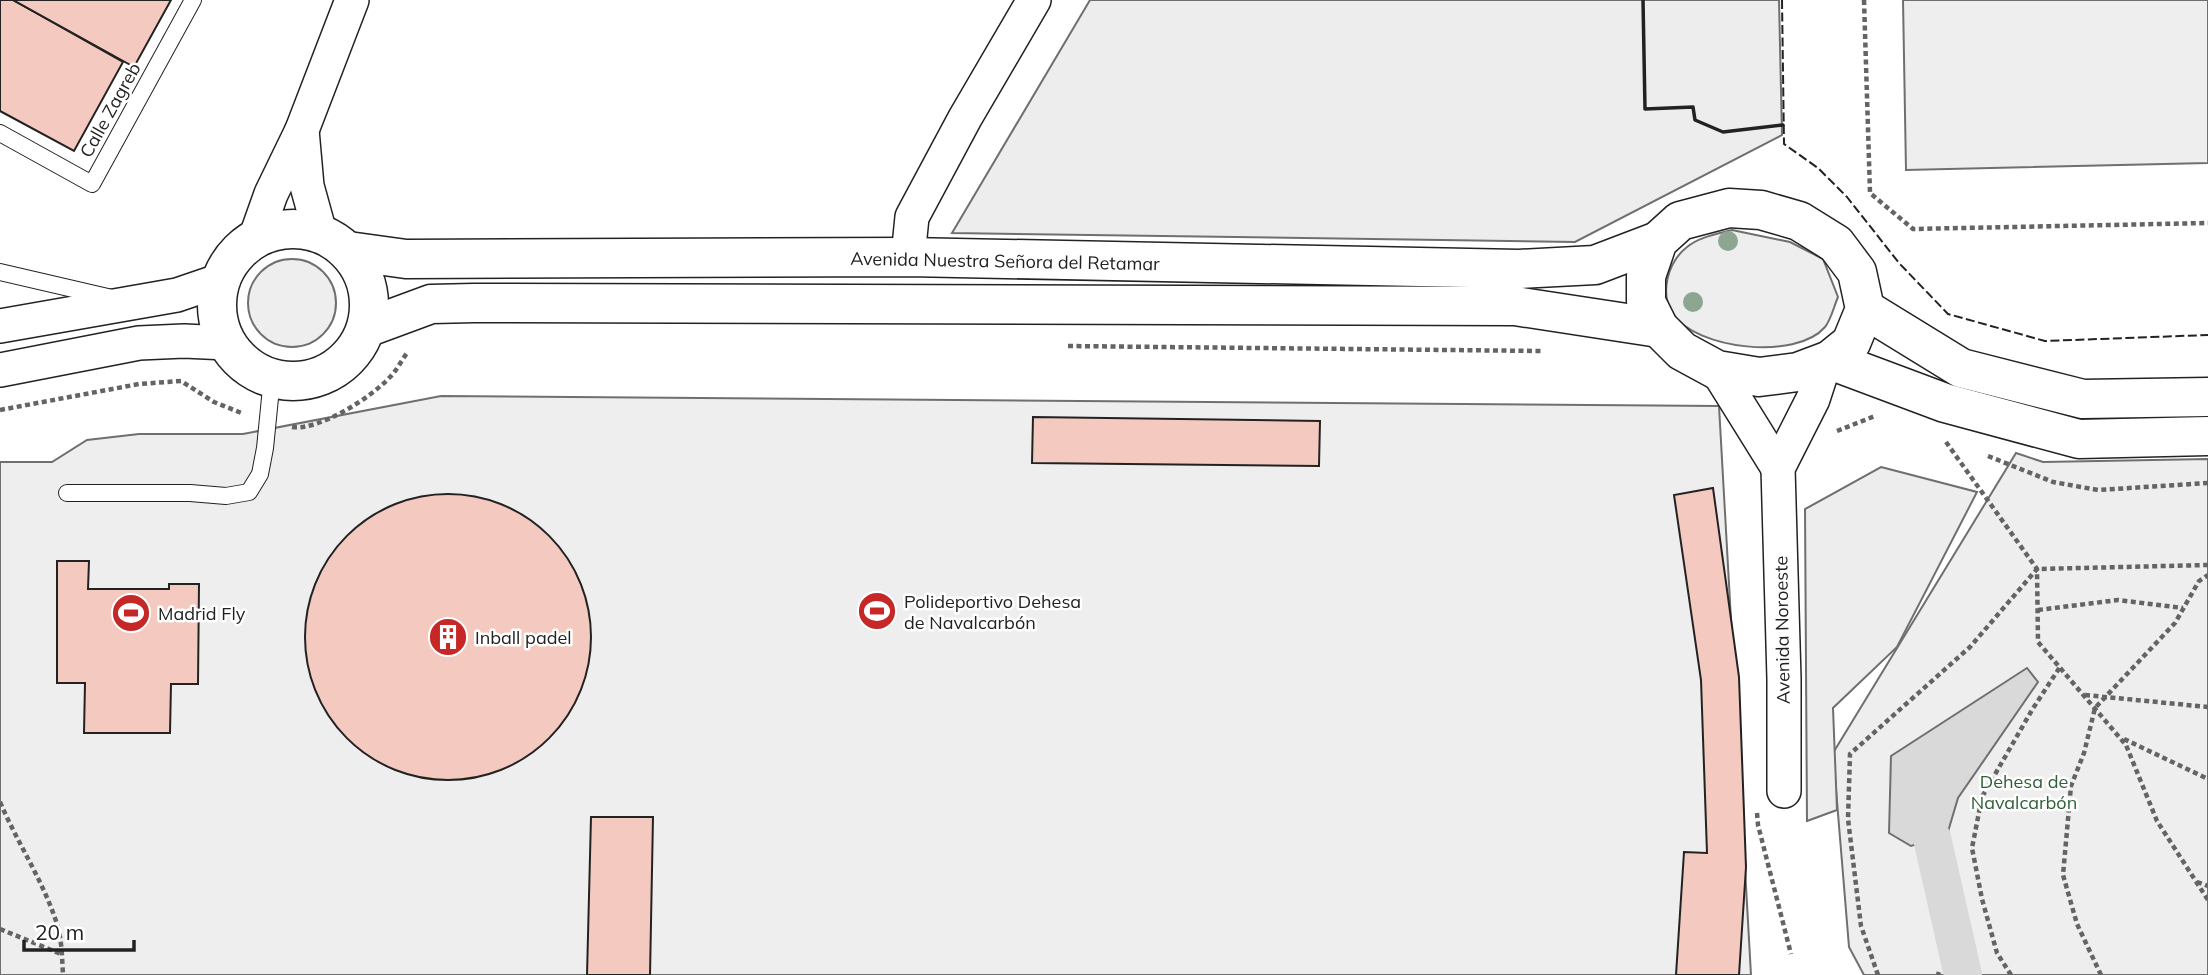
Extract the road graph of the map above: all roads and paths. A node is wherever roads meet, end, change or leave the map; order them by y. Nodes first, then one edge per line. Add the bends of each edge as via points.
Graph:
1 (193, 0) edge
2 (352, 0) edge
3 (1034, 0) edge
4 (1864, 0) edge
5 (302, 130) junction
6 (0, 133) edge
7 (2208, 223) edge
8 (255, 239) junction
9 (1658, 241) junction
10 (334, 242) junction
11 (908, 257) junction
12 (0, 272) edge
13 (221, 280) junction
14 (135, 303) junction
15 (1865, 309) junction
16 (0, 326) edge
17 (366, 328) junction
18 (1659, 328) junction
19 (227, 343) junction
20 (1065, 346) dead end
21 (411, 348) dead end
22 (1550, 351) dead end
23 (1827, 361) junction
24 (0, 370) edge
25 (1717, 370) junction
26 (272, 378) junction
27 (2208, 397) edge
28 (0, 410) edge
29 (1887, 419) dead end
30 (268, 424) junction
31 (2208, 436) edge
32 (1945, 441) dead end
33 (1830, 442) dead end
34 (1778, 468) junction
35 (67, 493) dead end
36 (2208, 565) edge
37 (2037, 569) junction
38 (2208, 575) edge
39 (2183, 608) junction
40 (2038, 610) junction
41 (2060, 667) junction
42 (2084, 695) junction
43 (2105, 697) junction
44 (2208, 707) edge
45 (2095, 708) junction
46 (2120, 737) junction
47 (2208, 779) edge
48 (1784, 792) dead end
49 (0, 802) edge
50 (1757, 811) dead end
51 (2196, 882) junction
52 (2208, 886) edge
53 (2208, 900) edge
54 (0, 929) edge
55 (61, 954) junction
56 (1791, 954) dead end
57 (63, 975) edge
58 (1878, 975) edge
59 (2011, 975) edge
60 (2101, 975) edge

1 - 6 lane, Calle Zagreb via 92,184
2 - 5 street
3 - 11 street via 912,217
4 - 7 path via 1870,193 1913,229
5 - 8 street
5 - 10 street via 307,186
8 - 10 street via 275,230 298,229
8 - 13 street via 240,250
9 - 11 street, Avenida Nuestra Señora del Retamar via 1595,265 1519,269
9 - 15 street via 1681,221 1729,208 1760,209 1799,221 1836,244 1857,272
9 - 18 street via 1646,276 1646,302
10 - 11 street, Avenida Nuestra Señora del Retamar via 406,259
10 - 17 street via 363,274 370,301
12 - 14 lane
13 - 14 street
13 - 19 street via 217,312
14 - 16 street
15 - 23 street via 1851,343
15 - 27 street via 1961,368 2083,399
17 - 18 street via 431,304 474,303 1515,306
17 - 26 street via 339,366 296,382
18 - 25 street via 1682,351
19 - 24 street via 139,343
19 - 26 street via 254,371
20 - 22 path
21 - 30 path via 390,378 343,413 301,429
23 - 25 street via 1798,372 1759,377
23 - 31 street via 1945,403 2080,439
23 - 34 street, Avenida Noroeste
25 - 34 street
26 - 30 lane
28 - 30 path via 139,384 181,381 214,402
29 - 33 path via 1875,416 1862,421 1836,432
30 - 35 lane via 260,474 249,492 226,496
32 - 37 path
34 - 48 street, Avenida Noroeste
36 - 37 path
37 - 40 path
37 - 58 path via 1970,647 1850,754 1848,819 1861,926
38 - 39 path via 2199,581
39 - 40 path via 2118,600
39 - 43 path via 2175,623
40 - 41 path via 2038,642
41 - 42 path
41 - 59 path via 1982,797 1972,848 1997,953
42 - 43 path
42 - 45 path
43 - 44 path
43 - 45 path
45 - 46 path
45 - 60 path via 2071,786 2063,875 2077,924
46 - 47 path
46 - 51 path via 2158,821
49 - 55 path via 57,923
50 - 56 path
51 - 52 path
51 - 53 path
54 - 55 path
55 - 57 path

